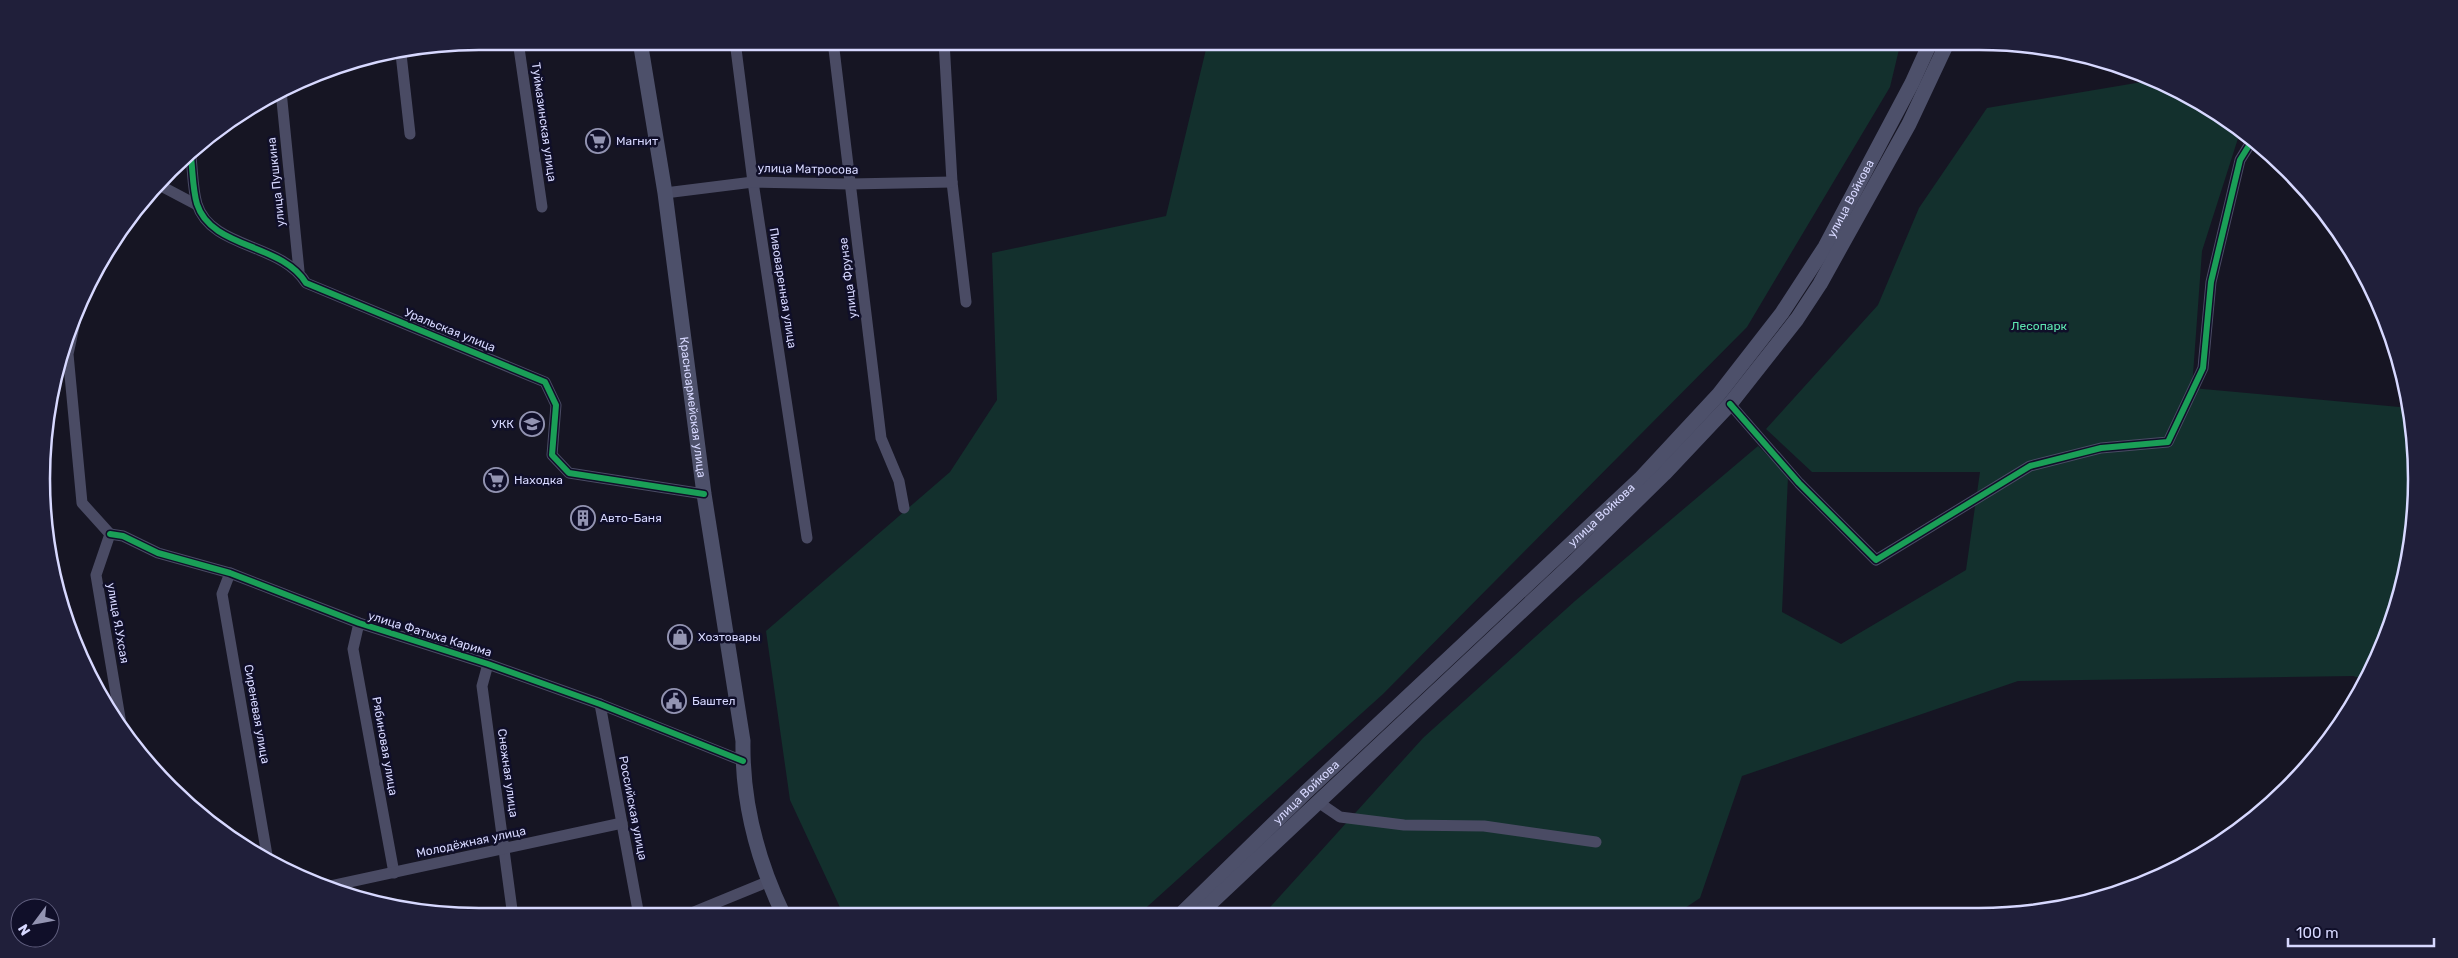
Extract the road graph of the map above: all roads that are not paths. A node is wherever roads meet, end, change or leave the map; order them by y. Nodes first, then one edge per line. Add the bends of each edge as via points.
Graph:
1 (519, 50) edge
2 (641, 50) edge
3 (736, 50) edge
4 (834, 50) edge
5 (945, 50) edge
6 (1927, 50) edge
7 (1944, 50) edge
8 (401, 57) edge
9 (282, 98) edge
10 (410, 134) dead end
11 (2249, 146) edge
12 (192, 160) edge
13 (753, 182) junction
14 (952, 182) junction
15 (850, 184) junction
16 (164, 188) edge
17 (665, 193) junction
18 (198, 205) junction
19 (542, 207) dead end
20 (299, 271) junction
21 (966, 302) dead end
22 (68, 357) edge
23 (1730, 404) junction
24 (704, 494) junction
25 (904, 508) dead end
26 (110, 534) junction
27 (806, 538) dead end
28 (230, 574) junction
29 (359, 624) junction
30 (488, 664) junction
31 (600, 704) junction
32 (119, 712) edge
33 (742, 762) junction
34 (1318, 802) junction
35 (622, 823) junction
36 (1596, 842) dead end
37 (505, 848) junction
38 (267, 852) edge
39 (394, 873) junction
40 (768, 882) junction
41 (339, 884) edge
42 (512, 908) edge
43 (638, 908) edge
44 (704, 908) edge
45 (780, 908) edge
46 (1187, 908) edge
47 (1205, 908) edge

1 - 19 street, Туймазинская улица
2 - 17 main road, Красноармейская улица
3 - 13 street, Пивоваренная улица
4 - 15 street, улица Фрунзе
5 - 14 street
6 - 46 main road, улица Войкова via 1824,246 1782,313 1718,394 1640,479
7 - 23 main road, улица Войкова via 1909,124 1820,284 1797,319
8 - 10 street
9 - 20 street, улица Пушкина
11 - 23 street via 2240,160 2211,282 2203,368 2168,442 2101,448 2030,466 1876,560 1799,483
12 - 18 street, Уральская улица
13 - 15 street, улица Матросова
13 - 17 street, улица Матросова
13 - 27 street, Пивоваренная улица
14 - 15 street, улица Матросова
14 - 21 street
15 - 25 street, улица Фрунзе via 881,438 899,481
16 - 18 street
17 - 24 main road, Красноармейская улица
18 - 20 street, Уральская улица via 215,230 267,252
20 - 24 street, Уральская улица via 306,283 545,382 556,405 552,455 569,473
22 - 26 street via 82,503
23 - 34 main road, улица Войкова via 1582,554
24 - 33 main road, Красноармейская улица via 742,741
26 - 28 street, улица Фатыха Карима via 123,536 158,553
26 - 32 street, улица Я.Ухсая via 96,575
28 - 29 street, улица Фатыха Карима
28 - 38 street, Сиреневая улица via 222,594
29 - 30 street, улица Фатыха Карима
29 - 39 street, Рябиновая улица via 353,649
30 - 31 street, улица Фатыха Карима
30 - 37 street, Снежная улица via 482,686
31 - 33 street, улица Фатыха Карима
31 - 35 street, Российская улица
33 - 40 main road, Красноармейская улица via 752,824
34 - 36 street via 1340,817 1404,825 1484,826
34 - 47 main road, улица Войкова
35 - 37 street, Молодёжная улица
35 - 43 street, Российская улица
37 - 39 street, Молодёжная улица
37 - 42 street, Снежная улица
39 - 41 street, Молодёжная улица
40 - 44 street
40 - 45 main road, Красноармейская улица

